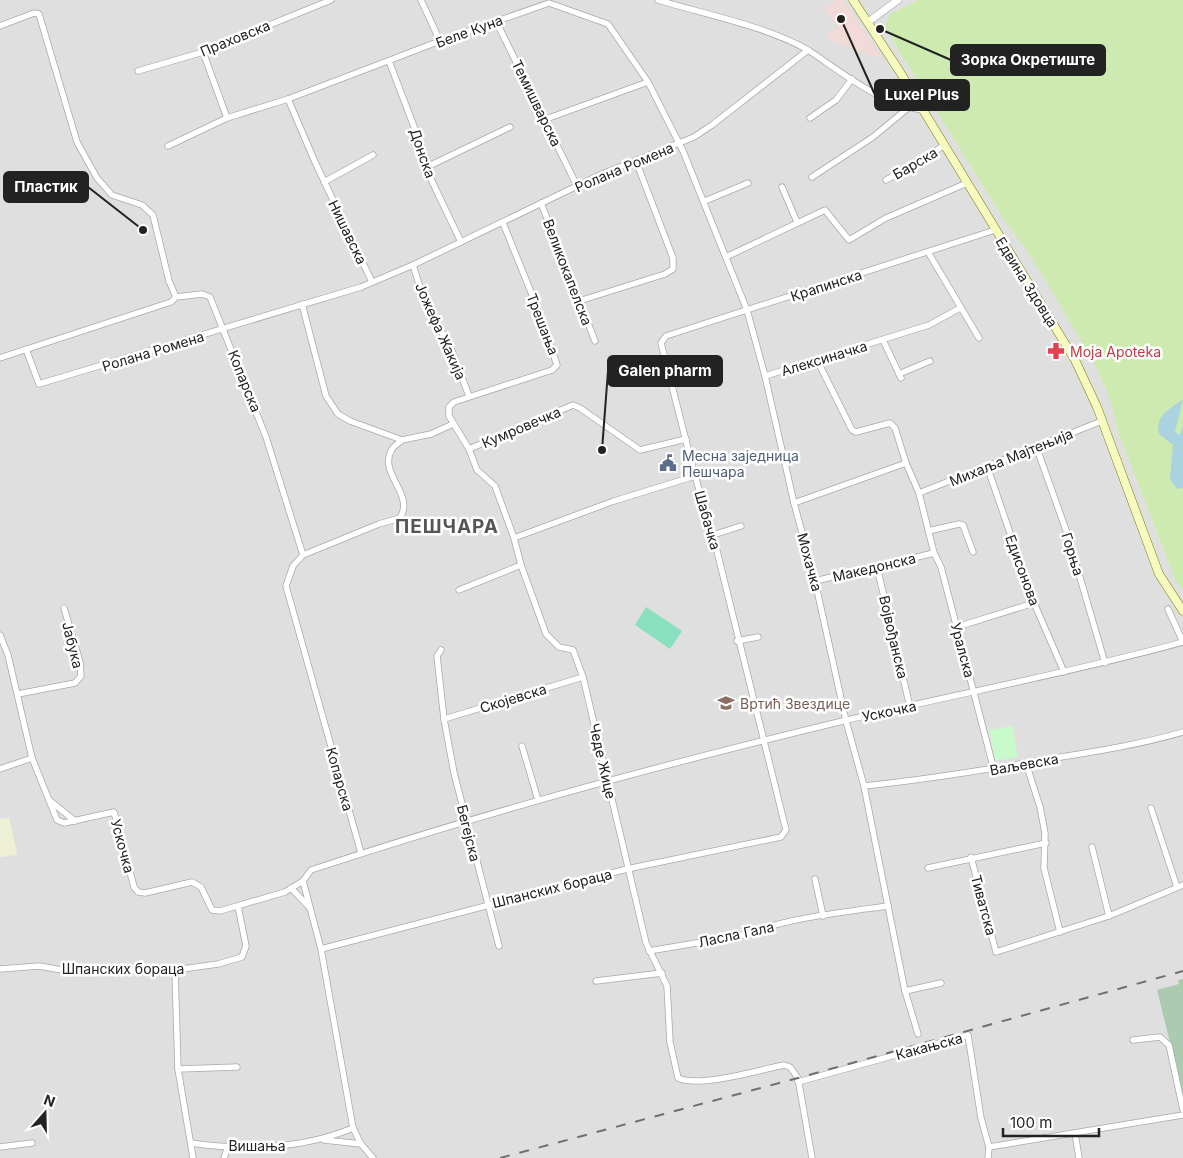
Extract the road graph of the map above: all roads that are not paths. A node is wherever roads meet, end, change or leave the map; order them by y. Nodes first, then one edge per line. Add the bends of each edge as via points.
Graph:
1 (330, 0) edge
2 (421, 0) edge
3 (658, 0) edge
4 (853, 0) edge
5 (898, 0) edge
6 (496, 21) junction
7 (868, 22) junction
8 (0, 26) edge
9 (440, 41) junction
10 (808, 50) junction
11 (202, 52) junction
12 (389, 61) junction
13 (138, 71) dead end
14 (852, 79) junction
15 (648, 82) junction
16 (288, 99) junction
17 (908, 108) junction
18 (922, 110) junction
19 (228, 118) junction
20 (810, 118) dead end
21 (546, 119) junction
22 (510, 127) dead end
23 (678, 144) junction
24 (944, 145) junction
25 (168, 146) dead end
26 (374, 155) dead end
27 (636, 161) junction
28 (428, 166) junction
29 (812, 177) dead end
30 (886, 180) dead end
31 (324, 182) junction
32 (748, 183) dead end
33 (967, 183) junction
34 (577, 186) junction
35 (782, 187) dead end
36 (705, 201) junction
37 (541, 204) junction
38 (796, 222) junction
39 (503, 223) junction
40 (995, 230) junction
41 (461, 242) junction
42 (928, 252) junction
43 (726, 257) junction
44 (412, 265) junction
45 (372, 282) junction
46 (176, 297) junction
47 (579, 301) junction
48 (302, 304) junction
49 (960, 308) junction
50 (747, 310) junction
51 (224, 329) junction
52 (979, 338) dead end
53 (595, 340) dead end
54 (883, 340) junction
55 (660, 343) joint
56 (26, 349) junction
57 (0, 358) edge
58 (816, 360) junction
59 (930, 361) dead end
60 (765, 376) junction
61 (469, 396) junction
62 (1102, 421) junction
63 (453, 424) junction
64 (686, 439) junction
65 (402, 440) junction
66 (1036, 446) junction
67 (469, 449) junction
68 (906, 463) junction
69 (987, 466) junction
70 (695, 476) junction
71 (919, 493) junction
72 (794, 503) junction
73 (741, 526) dead end
74 (928, 531) junction
75 (713, 534) junction
76 (514, 538) junction
77 (973, 552) dead end
78 (934, 553) junction
79 (303, 555) junction
80 (521, 565) junction
81 (878, 567) junction
82 (815, 580) junction
83 (459, 590) dead end
84 (1034, 603) junction
85 (64, 608) dead end
86 (1168, 610) dead end
87 (1183, 611) edge
88 (958, 627) junction
89 (0, 635) edge
90 (758, 637) dead end
91 (737, 640) junction
92 (1183, 642) edge
93 (441, 650) dead end
94 (8, 655) junction
95 (0, 659) edge
96 (1105, 663) junction
97 (1064, 672) junction
98 (583, 677) junction
99 (975, 693) junction
100 (18, 694) junction
101 (910, 706) junction
102 (444, 719) junction
103 (846, 721) junction
104 (1183, 732) edge
105 (764, 741) junction
106 (522, 746) dead end
107 (32, 758) junction
108 (1026, 763) junction
109 (0, 769) edge
110 (994, 770) junction
111 (608, 782) junction
112 (864, 786) junction
113 (49, 800) junction
114 (538, 800) junction
115 (1150, 808) dead end
116 (466, 820) junction
117 (75, 821) junction
118 (784, 834) joint
119 (1046, 843) junction
120 (1092, 847) dead end
121 (361, 853) junction
122 (971, 858) junction
123 (928, 868) dead end
124 (627, 869) junction
125 (815, 879) dead end
126 (303, 881) junction
127 (1180, 886) edge
128 (291, 888) junction
129 (488, 905) junction
130 (238, 906) junction
131 (888, 906) junction
132 (312, 909) junction
133 (824, 916) junction
134 (1109, 916) junction
135 (1060, 932) junction
136 (499, 946) dead end
137 (321, 949) junction
138 (649, 951) junction
139 (0, 968) edge
140 (175, 970) junction
141 (662, 972) junction
142 (596, 981) dead end
143 (941, 984) dead end
144 (905, 991) junction
145 (918, 1034) dead end
146 (1133, 1040) dead end
147 (237, 1067) dead end
148 (178, 1069) junction
149 (798, 1082) junction
150 (1183, 1110) edge
151 (1183, 1115) edge
152 (353, 1128) junction
153 (1075, 1134) junction
154 (322, 1140) junction
155 (32, 1143) dead end
156 (191, 1143) junction
157 (361, 1144) junction
158 (228, 1146) junction
159 (0, 1147) edge
160 (989, 1147) junction
161 (193, 1158) edge
162 (224, 1158) edge
163 (373, 1158) edge
164 (812, 1158) edge
165 (988, 1158) edge
166 (1078, 1158) edge

1 - 11 street, Праховска
2 - 9 street
3 - 10 street via 745,26
4 - 7 main road, Едвина Здовца
5 - 7 street
6 - 9 street, Беле Куна
6 - 15 street, Беле Куна via 549,3 608,24
6 - 21 street, Темишварска
7 - 18 main road, Едвина Здовца
8 - 46 street via 39,14 77,142 97,178 112,195 142,205 153,216
9 - 12 street, Беле Куна
10 - 14 street
10 - 23 street, Ролана Ромена via 712,125
11 - 13 street, Праховска
11 - 19 street
12 - 16 street, Беле Куна
12 - 28 street, Донска
14 - 17 street via 881,97
14 - 20 street via 836,100
15 - 21 street
15 - 23 street, Беле Куна
16 - 19 street, Беле Куна
16 - 31 street, Нишавска
17 - 18 street
17 - 29 street via 873,137
18 - 24 main road, Едвина Здовца
19 - 25 street, Беле Куна
21 - 34 street, Темишварска
22 - 28 street
23 - 27 street, Ролана Ромена
23 - 36 street, Мохачка
24 - 30 street, Барска
24 - 33 main road, Едвина Здовца
26 - 31 street
27 - 34 street, Ролана Ромена
27 - 47 street via 673,258 673,269
28 - 41 street, Донска via 429,175
31 - 45 street, Нишавска
32 - 36 street
33 - 38 street via 886,218 849,240 825,210
33 - 40 main road, Едвина Здовца
34 - 37 street, Ролана Ромена
35 - 38 street
36 - 43 street, Мохачка
37 - 39 street, Ролана Ромена
37 - 47 street, Великокапелска
38 - 43 street
39 - 41 street, Ролана Ромена
39 - 61 street, Трешања via 557,365 552,370
40 - 42 street, Крапинска
40 - 62 main road, Едвина Здовца via 1075,360
41 - 44 street, Ролана Ромена
42 - 49 street
42 - 50 street, Крапинска
43 - 50 street, Мохачка
44 - 45 street, Ролана Ромена
44 - 61 street, Јожефа Жакија via 424,300 452,351
45 - 48 street, Ролана Ромена
46 - 51 street, Копарска via 202,294 210,298
46 - 56 street via 171,302
47 - 53 street, Великокапелска
48 - 51 street, Ролана Ромена
48 - 65 street via 320,376 333,409 343,418
49 - 52 street
49 - 54 street, Алексиначка via 928,325
50 - 55 street, Крапинска via 666,336
50 - 60 street, Мохачка
51 - 56 street, Ролана Ромена via 39,384
51 - 79 street, Копарска via 269,445
54 - 58 street, Алексиначка
54 - 59 street, Алексиначка via 900,376
55 - 64 street, Шабачка
56 - 57 street
58 - 60 street, Алексиначка
58 - 68 street, Уралска via 852,430 856,432 890,423 895,428
60 - 72 street, Мохачка
61 - 63 street via 449,407
62 - 66 street, Михаља Мајтењија
62 - 87 main road, Едвина Здовца via 1158,574
63 - 65 street via 432,434
63 - 67 street, Кумровечка
64 - 67 street, Кумровечка via 640,450 573,405
64 - 70 street, Шабачка
65 - 79 street via 392,448 388,460 404,503 400,518
66 - 69 street, Михаља Мајтењија
66 - 96 street, Горња via 1067,533
67 - 76 street, Кумровечка via 477,470 496,486
68 - 71 street, Уралска
68 - 72 street
69 - 71 street, Михаља Мајтењија
69 - 84 street, Едисонова
70 - 75 street, Шабачка
70 - 76 street via 614,501
71 - 74 street, Уралска
72 - 82 street, Мохачка
73 - 75 street
74 - 77 street via 963,525
74 - 78 street, Уралска
75 - 91 street, Шабачка
76 - 80 street, Кумровечка
78 - 81 street, Македонска
78 - 88 street, Уралска
79 - 121 street, Копарска via 293,566 286,586
80 - 83 street
80 - 98 street, Чеде Жице via 546,634 560,647 573,650
81 - 82 street, Македонска
81 - 101 street, Војвођанска
82 - 103 street, Мохачка
84 - 88 street
84 - 97 street, Едисонова
85 - 100 street, Јабука via 81,676 75,682
86 - 92 street
88 - 99 street, Уралска
89 - 94 street
90 - 91 street
91 - 105 street, Шабачка
92 - 96 street, Ускочка
93 - 102 street, Бегејска via 438,656
94 - 95 street
94 - 100 street
96 - 97 street, Ускочка
97 - 99 street, Ускочка
98 - 102 street, Скојевска
98 - 111 street, Чеде Жице
99 - 101 street, Ускочка
99 - 110 street, Уралска
100 - 107 street
101 - 103 street, Ускочка
102 - 116 street, Бегејска
103 - 105 street, Ускочка
103 - 112 street, Мохачка
104 - 108 street, Ваљевска via 1146,742
105 - 111 street, Ускочка
105 - 118 street, Шабачка via 786,830
106 - 114 street
107 - 109 street
107 - 113 street
108 - 110 street, Ваљевска
108 - 119 street via 1040,807
110 - 112 street, Ваљевска
111 - 114 street, Ускочка
111 - 124 street, Чеде Жице
112 - 131 street, Мохачка
113 - 117 street
113 - 117 street via 57,820 64,823
114 - 116 street, Ускочка
115 - 127 street
116 - 121 street, Ускочка
116 - 129 street, Бегејска
117 - 130 street, Ускочка via 114,812 138,892 192,882 201,887 212,910
118 - 124 street, Шпанских бораца
119 - 122 street
119 - 135 street via 1044,868
120 - 134 street
121 - 126 street, Ускочка via 311,870
122 - 123 street
122 - 135 street, Тиватска via 996,952
124 - 129 street, Шпанских бораца
124 - 138 street, Чеде Жице
125 - 133 street
126 - 128 street, Ускочка
126 - 132 street
127 - 134 street
128 - 130 street, Ускочка
128 - 132 street
129 - 136 street, Бегејска
129 - 137 street, Шпанских бораца
130 - 140 street, Шпанских бораца via 246,946 244,955 230,962
131 - 133 street, Ласла Гала
131 - 144 street, Мохачка
132 - 137 street
133 - 138 street, Ласла Гала via 768,927 755,933
134 - 135 street
137 - 152 street
138 - 141 street, Чеде Жице
139 - 140 street, Шпанских бораца
140 - 148 street
141 - 142 street
141 - 149 street, Чеде Жице via 667,986 670,1042 678,1078 685,1081 723,1078 784,1065 794,1070
143 - 144 street
144 - 145 street, Мохачка
146 - 150 street via 1160,1038 1169,1045
147 - 148 street
148 - 156 street
149 - 160 street, Какањска via 968,1035 981,1118
149 - 164 street
151 - 153 street
152 - 154 street, Вишања
152 - 157 street
153 - 160 street
153 - 166 street
154 - 157 street, Вишања
154 - 158 street, Вишања via 274,1147
155 - 159 street
156 - 158 street, Вишања
156 - 161 street
157 - 163 street
158 - 162 street
160 - 165 street, Какањска

